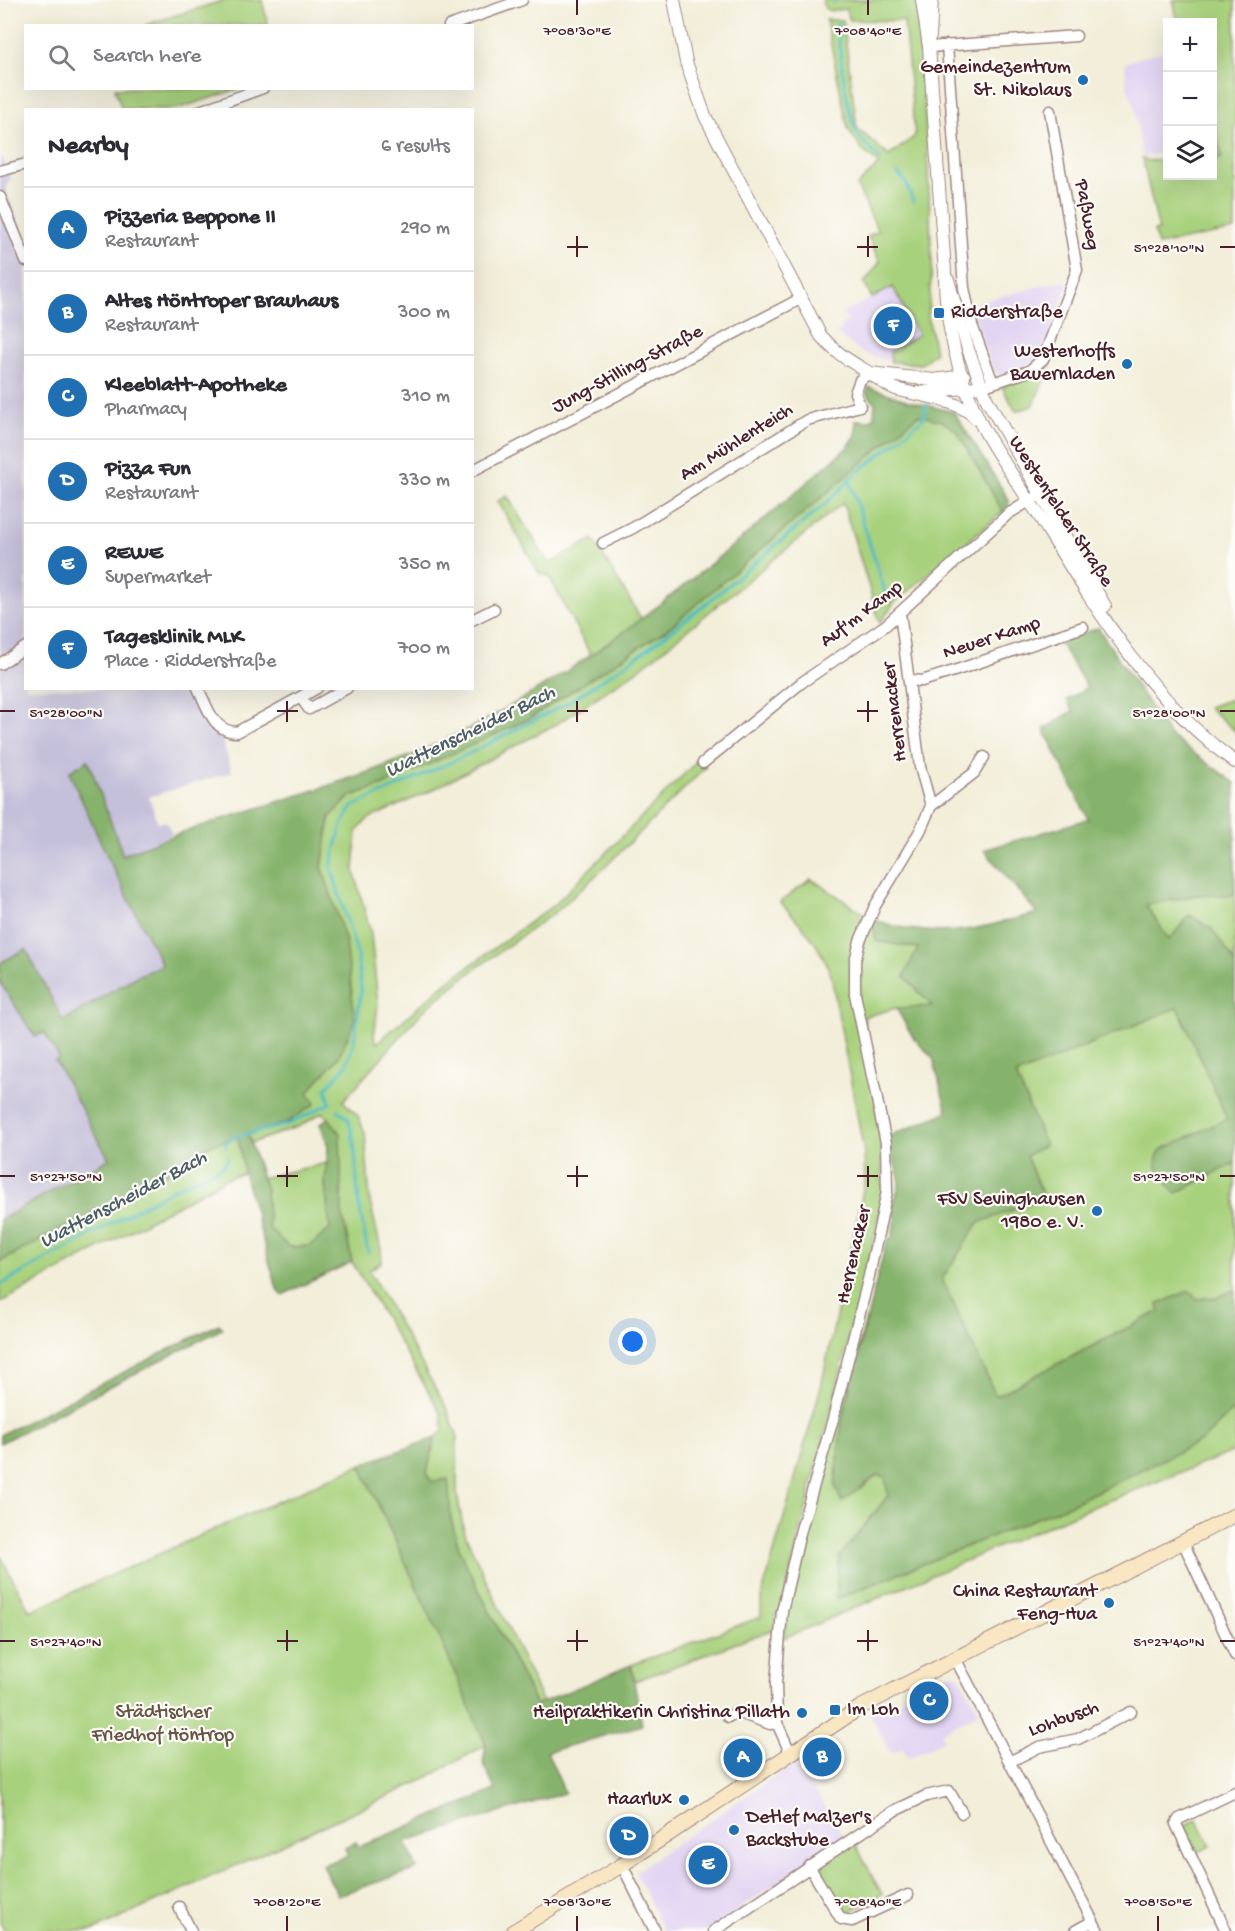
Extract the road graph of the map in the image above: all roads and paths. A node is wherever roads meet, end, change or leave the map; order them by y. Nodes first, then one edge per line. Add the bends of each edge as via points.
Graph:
1 (522, 0) edge
2 (674, 0) edge
3 (922, 0) edge
4 (932, 0) edge
5 (455, 24) edge
6 (1076, 36) dead end
7 (947, 45) junction
8 (929, 47) junction
9 (257, 90) edge
10 (207, 108) edge
11 (1050, 111) dead end
12 (24, 165) edge
13 (0, 171) edge
14 (0, 197) edge
15 (24, 256) edge
16 (945, 272) junction
17 (800, 299) junction
18 (869, 373) junction
19 (966, 382) junction
20 (987, 385) junction
21 (914, 393) junction
22 (979, 421) junction
23 (474, 470) edge
24 (1041, 494) junction
25 (1029, 501) junction
26 (603, 543) dead end
27 (494, 609) dead end
28 (900, 613) junction
29 (474, 619) edge
30 (1083, 627) dead end
31 (24, 648) edge
32 (1130, 652) junction
33 (0, 664) edge
34 (911, 680) junction
35 (199, 690) edge
36 (314, 690) edge
37 (332, 692) edge
38 (301, 698) junction
39 (984, 757) dead end
40 (1235, 762) edge
41 (704, 763) dead end
42 (931, 806) junction
43 (1235, 1515) edge
44 (1182, 1542) junction
45 (1235, 1655) edge
46 (955, 1658) junction
47 (1131, 1712) dead end
48 (728, 1717) dead end
49 (777, 1723) junction
50 (790, 1752) junction
51 (1011, 1761) junction
52 (1235, 1792) edge
53 (962, 1813) dead end
54 (622, 1865) junction
55 (809, 1866) junction
56 (908, 1895) dead end
57 (178, 1907) dead end
58 (1096, 1926) edge
59 (191, 1931) edge
60 (514, 1931) edge
61 (655, 1931) edge
62 (714, 1931) edge
63 (1075, 1931) edge
64 (1226, 1931) edge

1 - 5 street
2 - 17 street via 686,62 702,109
3 - 8 street, Westenfelder Straße
4 - 8 street, Westenfelder Straße
6 - 7 street
7 - 8 street
7 - 20 street via 964,288
8 - 16 street, Westenfelder Straße
9 - 10 street
11 - 20 street, Paßweg via 1077,270 1043,359 1029,371
12 - 13 street
14 - 15 street
16 - 19 street, Westenfelder Straße via 946,311
16 - 20 street, Westenfelder Straße
17 - 18 street via 832,349
17 - 23 street, Jung-Stilling-Straße
18 - 19 street
18 - 21 street via 878,381
18 - 26 street, Am Mühlenteich via 860,380 855,393 860,406 807,420
19 - 20 street
19 - 21 street
19 - 22 street, Westenfelder Straße
20 - 24 street, Westenfelder Straße
21 - 22 street via 961,405
22 - 25 street, Westenfelder Straße
24 - 25 street, Auf'm Kamp
24 - 32 street, Westenfelder Straße
25 - 28 street, Auf'm Kamp via 1008,514
25 - 32 street, Westenfelder Straße
27 - 29 street
28 - 34 street, Herrenacker
28 - 41 street, Auf'm Kamp via 801,683
30 - 34 street, Neuer Kamp via 922,681
31 - 33 street
32 - 40 street, Westenfelder Straße via 1183,718
34 - 42 street, Herrenacker via 920,767
35 - 38 street via 216,723 229,732 237,732
36 - 38 street
37 - 38 street via 309,709
39 - 42 street, Herrenacker via 974,773
42 - 49 street, Herrenacker via 915,841 875,906 855,961 855,994 886,1143 887,1191 869,1276 782,1611
43 - 44 main road
44 - 45 street
44 - 46 main road
46 - 50 main road via 861,1707
46 - 51 street
47 - 51 street, Lohbusch via 1078,1739 1039,1747
48 - 49 street via 737,1712
49 - 50 street, Herrenacker
50 - 54 main road
51 - 58 street
52 - 64 street via 1176,1824
53 - 55 street via 949,1791 926,1796 894,1811
54 - 60 main road
54 - 61 street
55 - 56 street via 840,1919 852,1921
55 - 62 street
57 - 59 street
58 - 63 street

